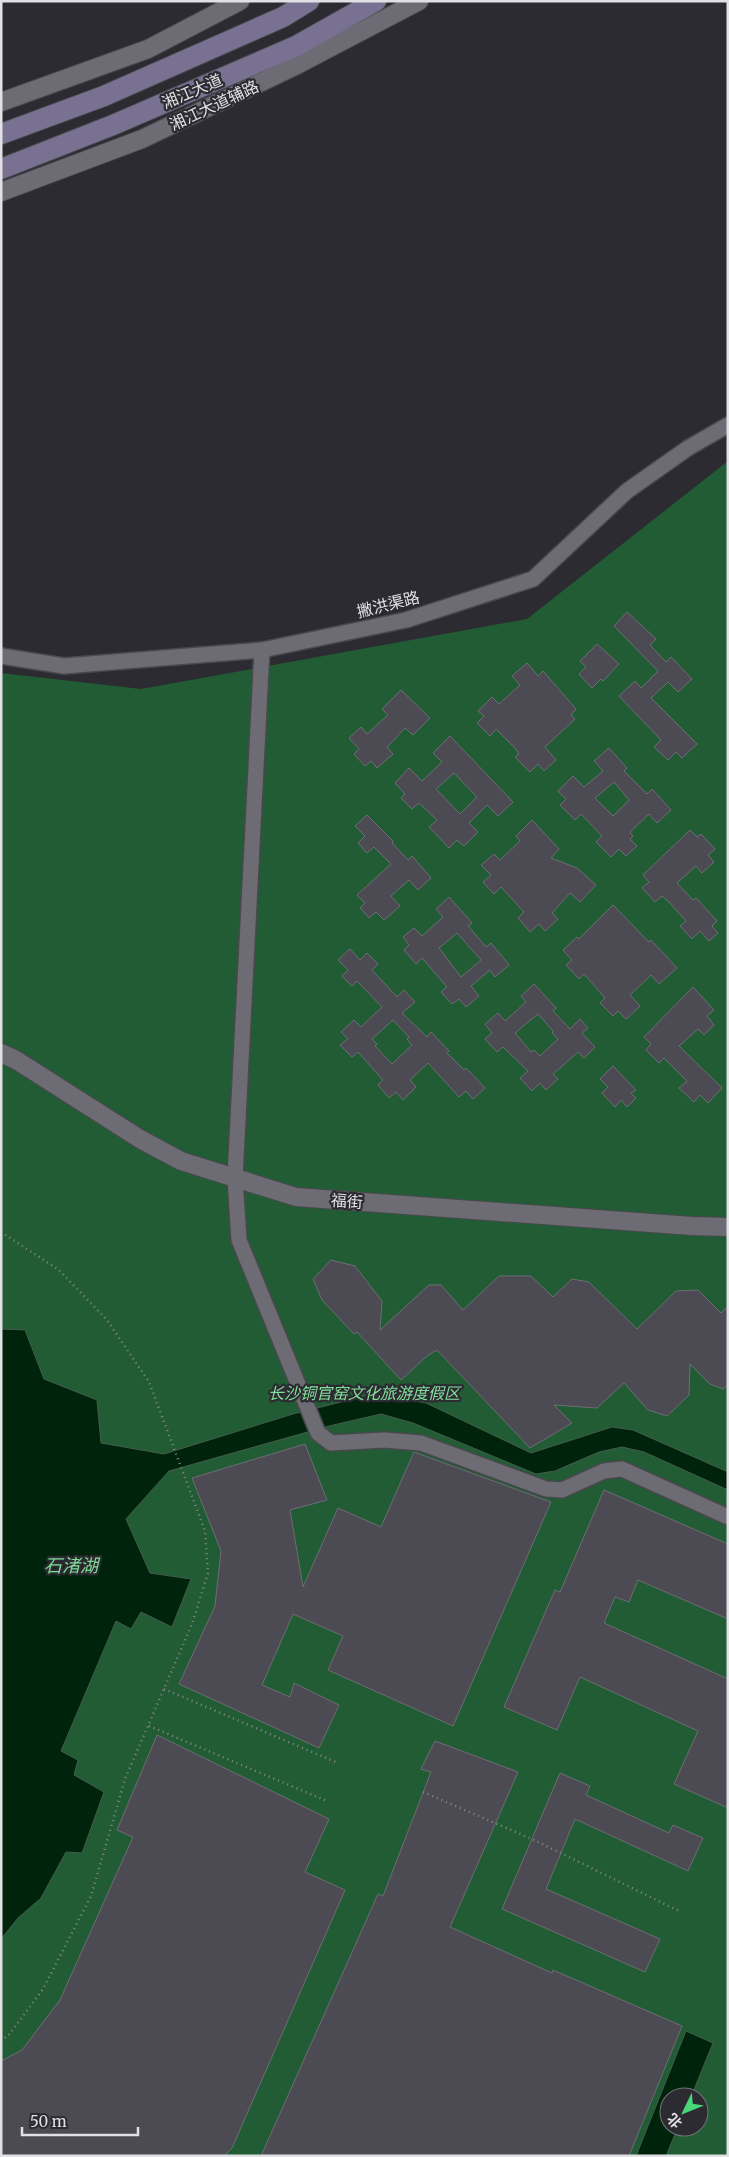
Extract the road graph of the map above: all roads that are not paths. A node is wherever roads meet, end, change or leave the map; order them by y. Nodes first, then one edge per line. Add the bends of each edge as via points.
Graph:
1 (240, 1) edge
2 (309, 1) edge
3 (376, 1) edge
4 (418, 1) edge
5 (1, 102) edge
6 (1, 134) edge
7 (1, 169) edge
8 (1, 192) edge
9 (728, 425) edge
10 (262, 650) junction
11 (1, 656) edge
12 (1, 1053) edge
13 (235, 1178) junction
14 (728, 1227) edge
15 (728, 1517) edge

1 - 5 street via 148,49
2 - 6 main road, 湘江大道 via 283,17 104,96
3 - 7 main road, 湘江大道 via 296,46
4 - 8 street, 湘江大道辅路 via 295,66 142,139
9 - 10 street, 撇洪渠路 via 688,448 627,491 533,579 406,620
10 - 11 street, 撇洪渠路 via 64,666
10 - 13 street
12 - 13 street, 福街 via 181,1161
13 - 14 street, 福街 via 296,1197
13 - 15 street via 239,1240 318,1434 331,1443 384,1440 421,1443 546,1489 562,1490 604,1471 622,1469

